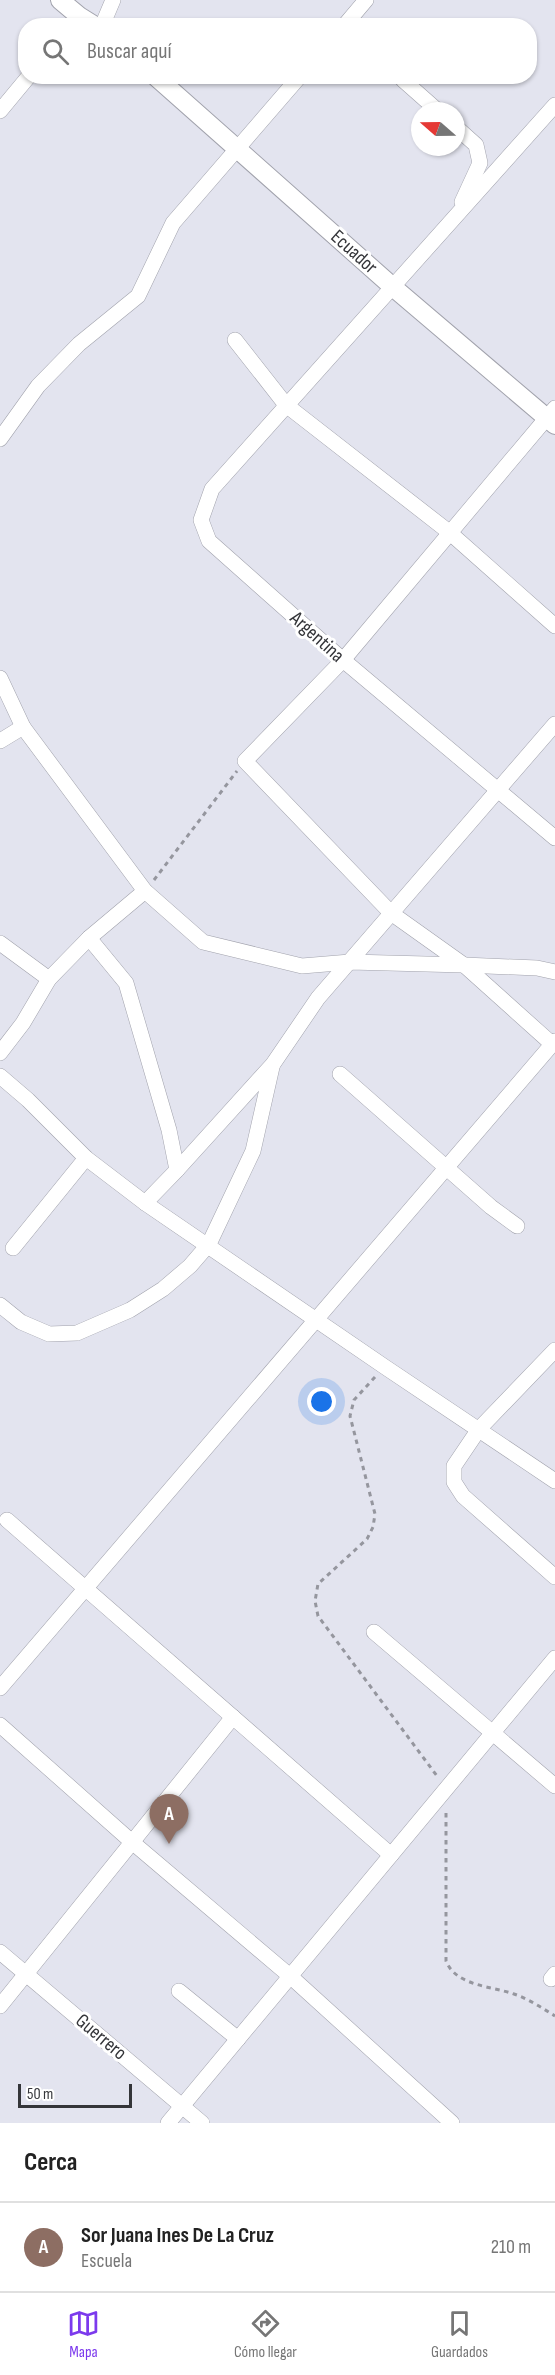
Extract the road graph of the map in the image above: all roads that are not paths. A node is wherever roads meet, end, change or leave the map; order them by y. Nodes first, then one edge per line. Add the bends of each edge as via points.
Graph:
1 (60, 0) edge
2 (113, 0) edge
3 (366, 0) edge
4 (73, 18) edge
5 (105, 18) edge
6 (351, 18) edge
7 (22, 84) edge
8 (164, 84) edge
9 (293, 84) edge
10 (408, 84) edge
11 (428, 102) edge
12 (555, 105) edge
13 (0, 111) edge
14 (465, 135) edge
15 (237, 149) junction
16 (456, 215) junction
17 (394, 288) junction
18 (235, 340) dead end
19 (286, 405) junction
20 (552, 417) edge
21 (0, 439) edge
22 (449, 532) junction
23 (555, 626) edge
24 (343, 660) junction
25 (0, 678) edge
26 (555, 724) edge
27 (24, 727) junction
28 (0, 741) edge
29 (496, 790) junction
30 (555, 838) edge
31 (145, 891) junction
32 (391, 913) junction
33 (89, 938) junction
34 (0, 943) edge
35 (350, 962) junction
36 (464, 965) junction
37 (555, 972) edge
38 (49, 980) junction
39 (554, 1043) edge
40 (0, 1053) edge
41 (273, 1064) junction
42 (340, 1074) dead end
43 (0, 1076) edge
44 (86, 1158) junction
45 (447, 1167) junction
46 (177, 1170) junction
47 (145, 1203) junction
48 (517, 1226) dead end
49 (209, 1244) junction
50 (13, 1248) dead end
51 (0, 1305) edge
52 (316, 1319) junction
53 (555, 1350) edge
54 (479, 1429) junction
55 (555, 1481) edge
56 (7, 1520) dead end
57 (555, 1577) edge
58 (85, 1588) junction
59 (374, 1632) dead end
60 (555, 1658) edge
61 (0, 1688) edge
62 (233, 1717) junction
63 (0, 1725) edge
64 (492, 1733) junction
65 (555, 1786) edge
66 (132, 1842) junction
67 (391, 1855) junction
68 (0, 1952) edge
69 (26, 1974) junction
70 (290, 1976) junction
71 (179, 1991) dead end
72 (0, 2006) edge
73 (238, 2039) junction
74 (182, 2106) junction
75 (435, 2117) edge
76 (168, 2123) edge
77 (202, 2123) edge
78 (452, 2123) edge

1 - 4 street
2 - 5 street
3 - 6 street
7 - 13 street
8 - 15 street, Ecuador
9 - 15 street
10 - 11 street
12 - 16 street
14 - 16 street via 476,145 480,163
15 - 17 street, Ecuador
15 - 21 street via 173,223 138,296 79,344 38,386
16 - 17 street, Argentina
17 - 19 street, Argentina
17 - 20 street, Ecuador
18 - 19 street
19 - 22 street
19 - 24 street, Argentina via 212,489 201,520 209,541
20 - 22 street
22 - 23 street
22 - 24 street
24 - 29 street, Argentina
24 - 32 street via 245,761
25 - 27 street
26 - 29 street
27 - 28 street
27 - 31 street
29 - 30 street, Argentina
29 - 32 street
31 - 33 street
31 - 35 street via 203,942 302,966
32 - 35 street
32 - 36 street
33 - 38 street
33 - 46 street via 126,983
34 - 38 street
35 - 36 street
35 - 41 street via 318,998
36 - 37 street
36 - 39 street
38 - 40 street
39 - 45 street
41 - 46 street
41 - 49 street via 253,1151
42 - 45 street
43 - 44 street
44 - 47 street
44 - 50 street
45 - 48 street
45 - 52 street
46 - 47 street
47 - 49 street
49 - 51 street via 163,1289 130,1310 77,1333 49,1334 21,1322
49 - 52 street
52 - 54 street
52 - 58 street
53 - 54 street
54 - 55 street
54 - 57 street via 454,1466 454,1482 463,1496
56 - 58 street
58 - 61 street
58 - 62 street
59 - 64 street
60 - 64 street
62 - 66 street
62 - 67 street
63 - 66 street
64 - 65 street
64 - 67 street
66 - 69 street
66 - 70 street
67 - 70 street
68 - 69 street, Guerrero
69 - 72 street
69 - 74 street, Guerrero
70 - 73 street
70 - 75 street
71 - 73 street
73 - 74 street
74 - 76 street
74 - 77 street, Guerrero
75 - 78 street

